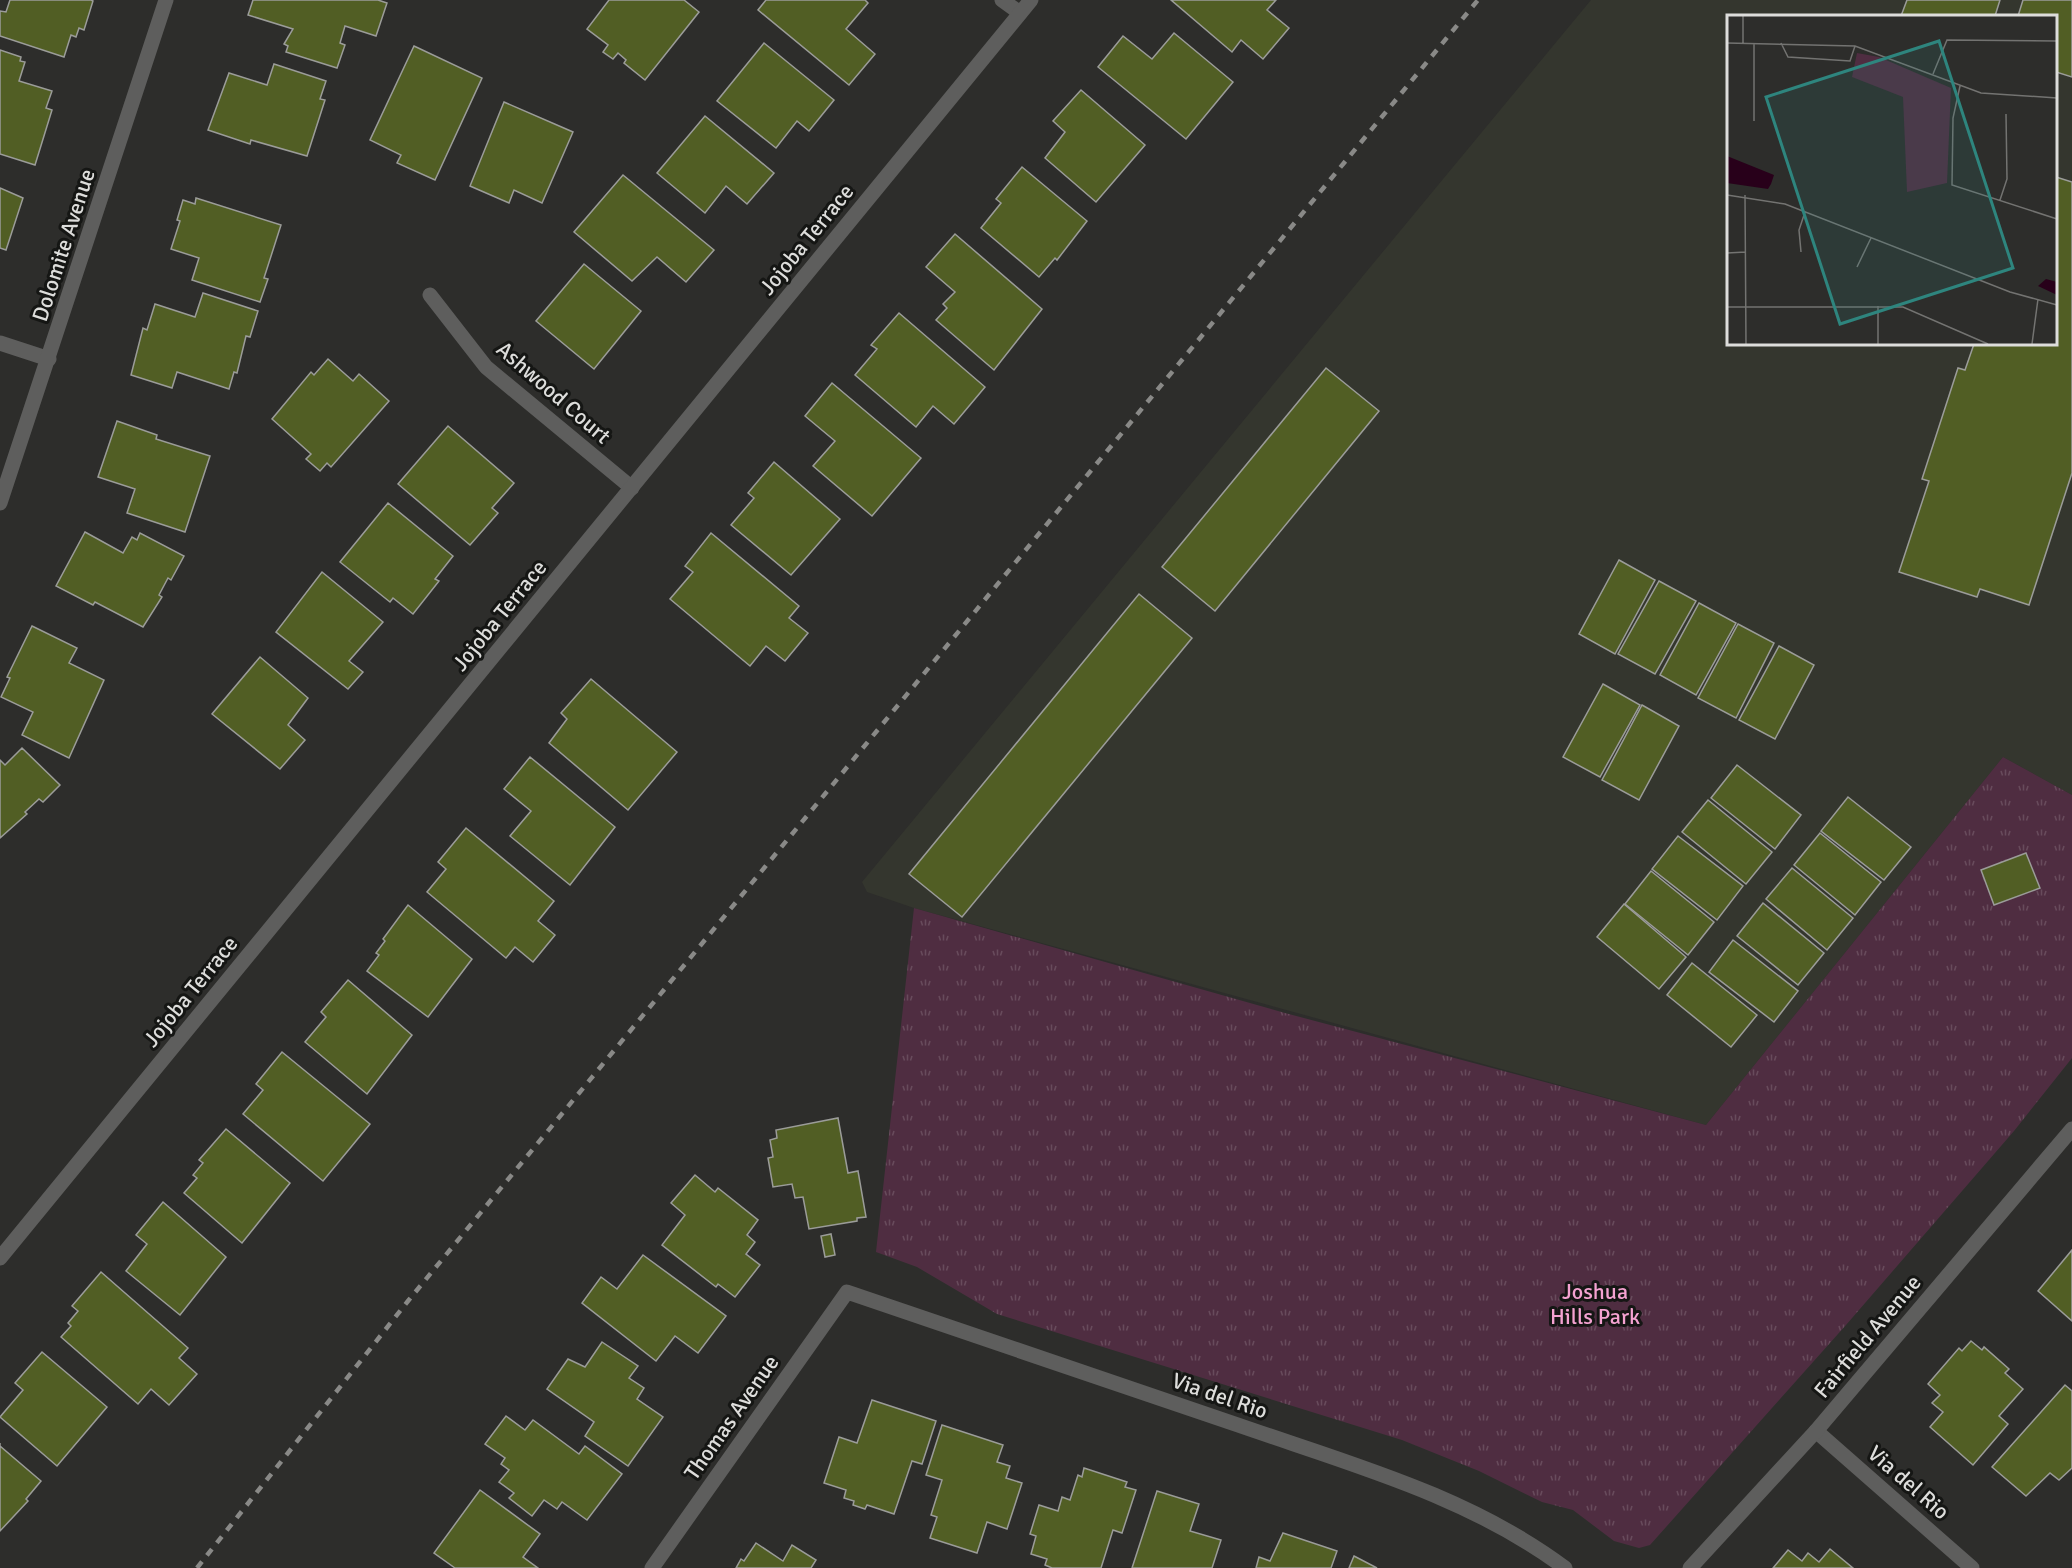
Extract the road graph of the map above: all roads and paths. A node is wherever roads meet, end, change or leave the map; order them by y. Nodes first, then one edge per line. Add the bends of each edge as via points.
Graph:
1 (166, 0) edge
2 (1002, 0) edge
3 (1031, 0) edge
4 (1020, 13) junction
5 (430, 295) dead end
6 (0, 344) edge
7 (50, 359) junction
8 (632, 488) junction
9 (0, 503) edge
10 (2072, 1129) edge
11 (0, 1258) edge
12 (847, 1292) joint
13 (1816, 1431) junction
14 (652, 1568) edge
15 (1565, 1568) edge
16 (1690, 1568) edge
17 (1972, 1568) edge

1 - 7 street, Dolomite Avenue
2 - 4 street
3 - 4 street, Jojoba Terrace
4 - 8 street, Jojoba Terrace
5 - 8 street, Ashwood Court via 486,367
6 - 7 street
7 - 9 street, Dolomite Avenue
8 - 11 street, Jojoba Terrace
10 - 13 street, Fairfield Avenue
12 - 14 street, Thomas Avenue
12 - 15 street, Via del Rio via 1393,1478 1489,1520
13 - 16 street, Fairfield Avenue
13 - 17 street, Via del Rio

